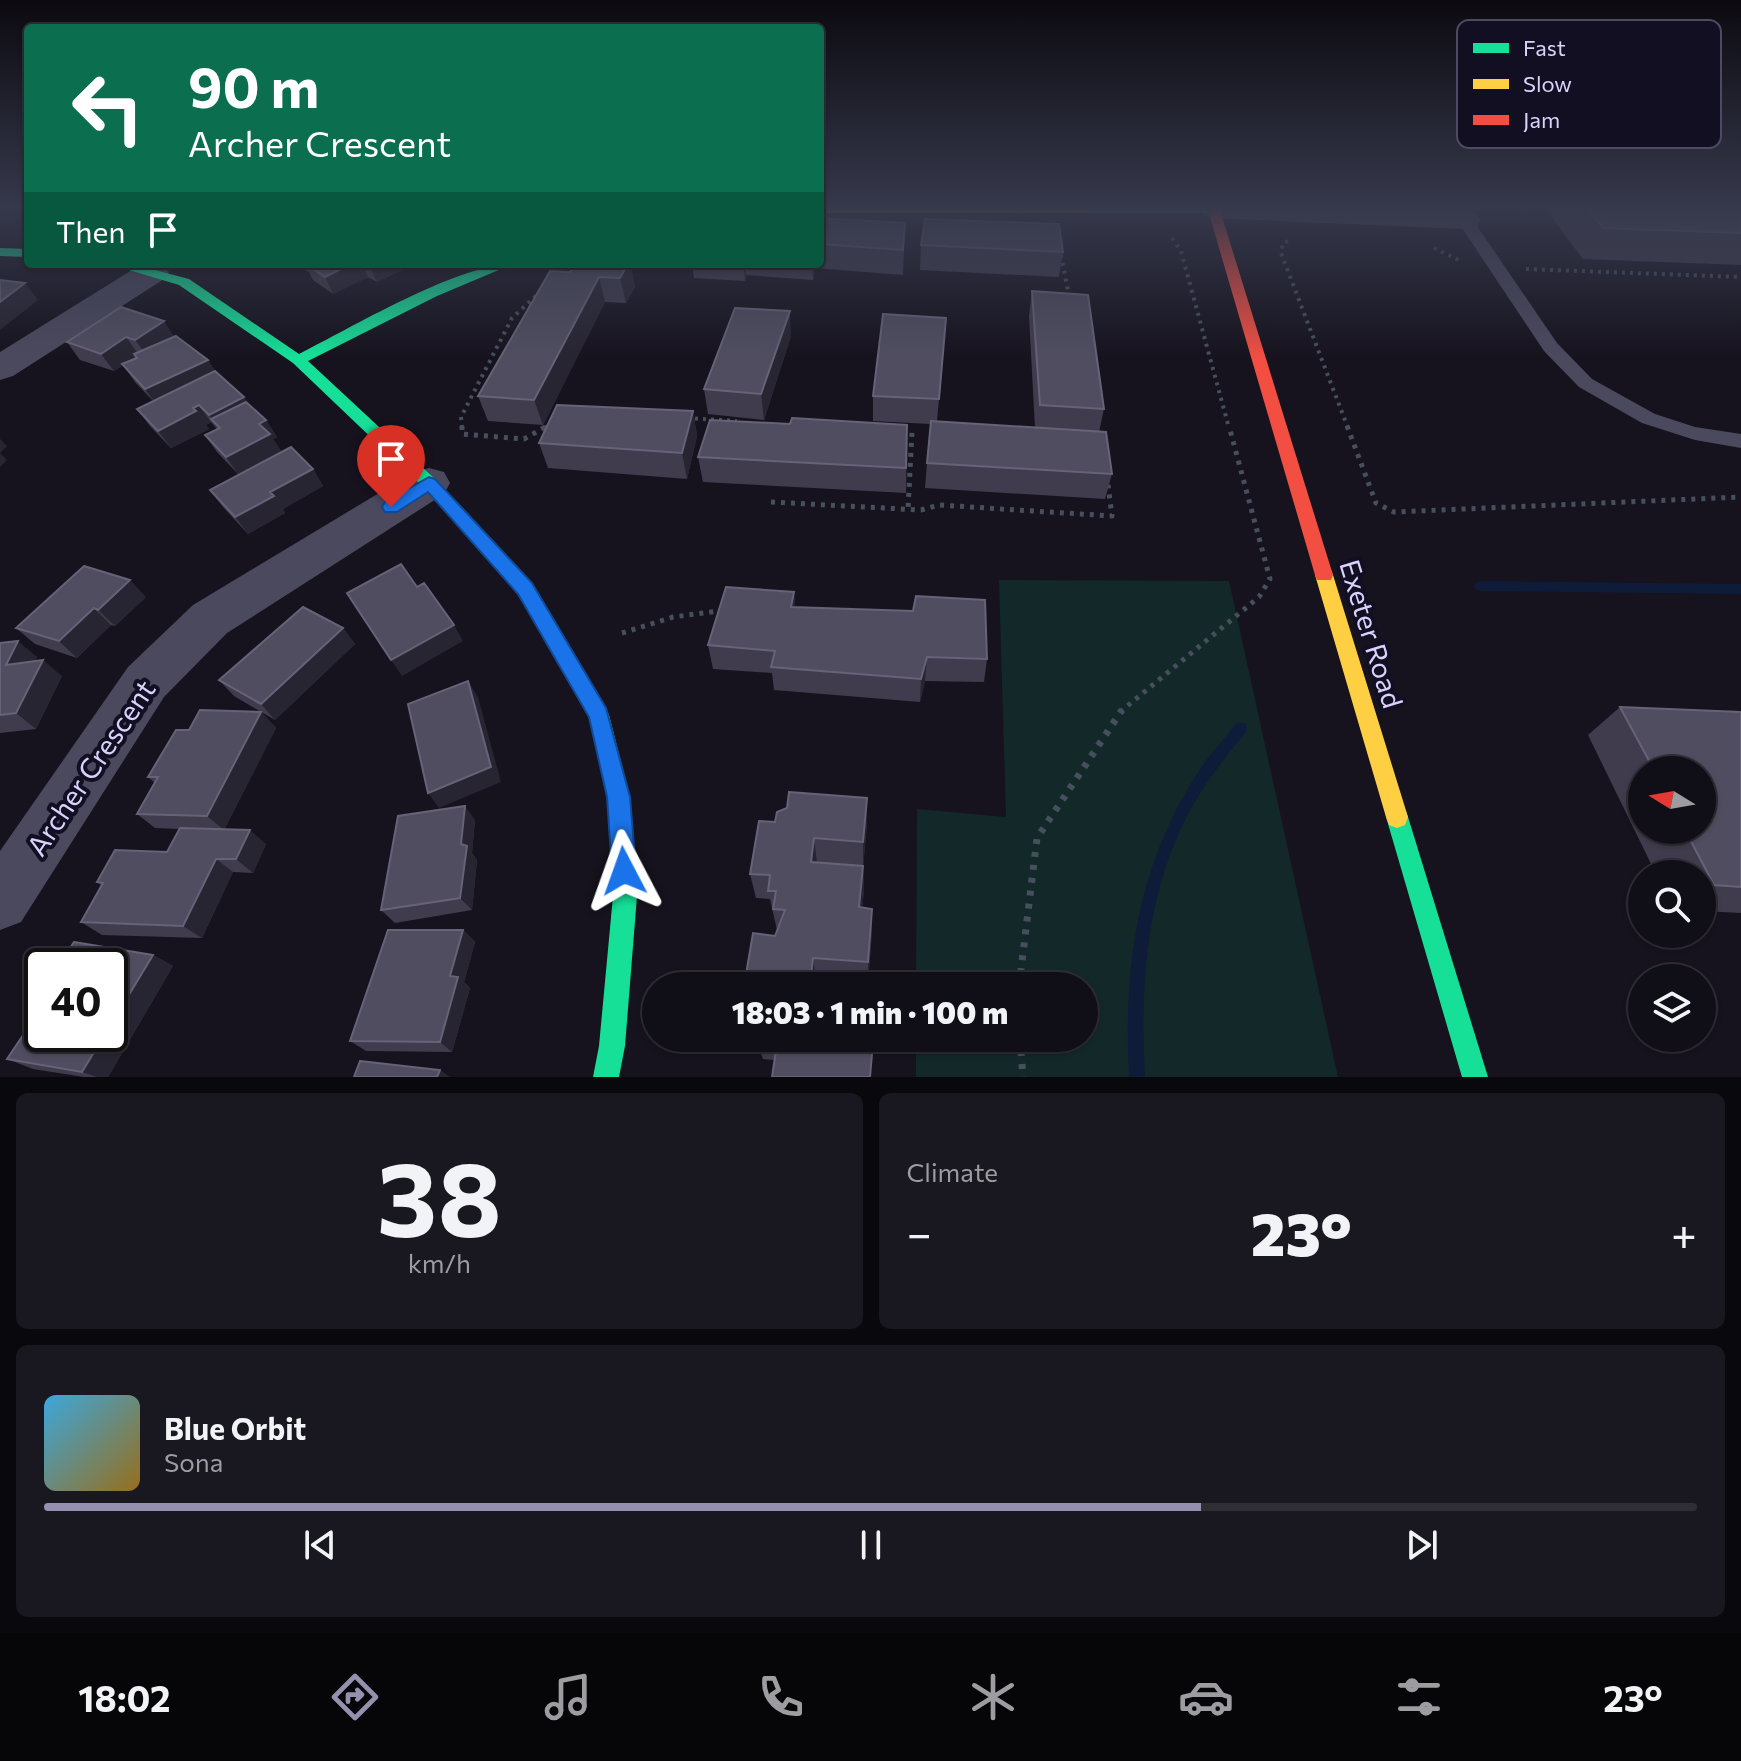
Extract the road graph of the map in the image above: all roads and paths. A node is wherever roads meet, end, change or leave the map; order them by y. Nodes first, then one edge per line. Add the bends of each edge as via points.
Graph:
1 (1062, 257) edge
2 (1183, 257) edge
3 (1229, 257) edge
4 (1283, 257) edge
5 (1490, 257) edge
6 (1497, 267) junction
7 (134, 268) edge
8 (496, 268) edge
9 (152, 272) junction
10 (1741, 277) edge
11 (545, 288) edge
12 (1068, 291) edge
13 (298, 360) junction
14 (0, 368) edge
15 (676, 418) edge
16 (555, 420) edge
17 (739, 421) edge
18 (897, 431) edge
19 (1741, 441) edge
20 (1106, 472) edge
21 (429, 483) junction
22 (1741, 497) edge
23 (771, 502) dead end
24 (908, 509) junction
25 (741, 610) edge
26 (622, 633) dead end
27 (0, 901) edge
28 (1021, 972) edge
29 (1021, 1052) edge
30 (606, 1077) edge
31 (1023, 1077) edge
32 (1475, 1077) edge

1 - 12 path
2 - 28 path via 1270,579 1259,597 1123,708 1037,838
3 - 32 street, Exeter Road
4 - 22 path via 1376,503 1404,512
5 - 6 lane
6 - 10 path
6 - 19 lane via 1550,346 1569,369 1599,391 1681,429
7 - 9 street
8 - 13 street via 432,293
9 - 13 street via 184,282
9 - 14 street
11 - 16 path via 512,318 461,417 462,434 524,439
13 - 21 street
15 - 17 path
18 - 24 path via 912,432
20 - 24 path via 1112,516 939,505
21 - 27 street, Archer Crescent via 210,619 146,682
21 - 30 street via 525,588 599,715 619,797 625,896
23 - 24 path
25 - 26 path via 702,611
29 - 31 path

